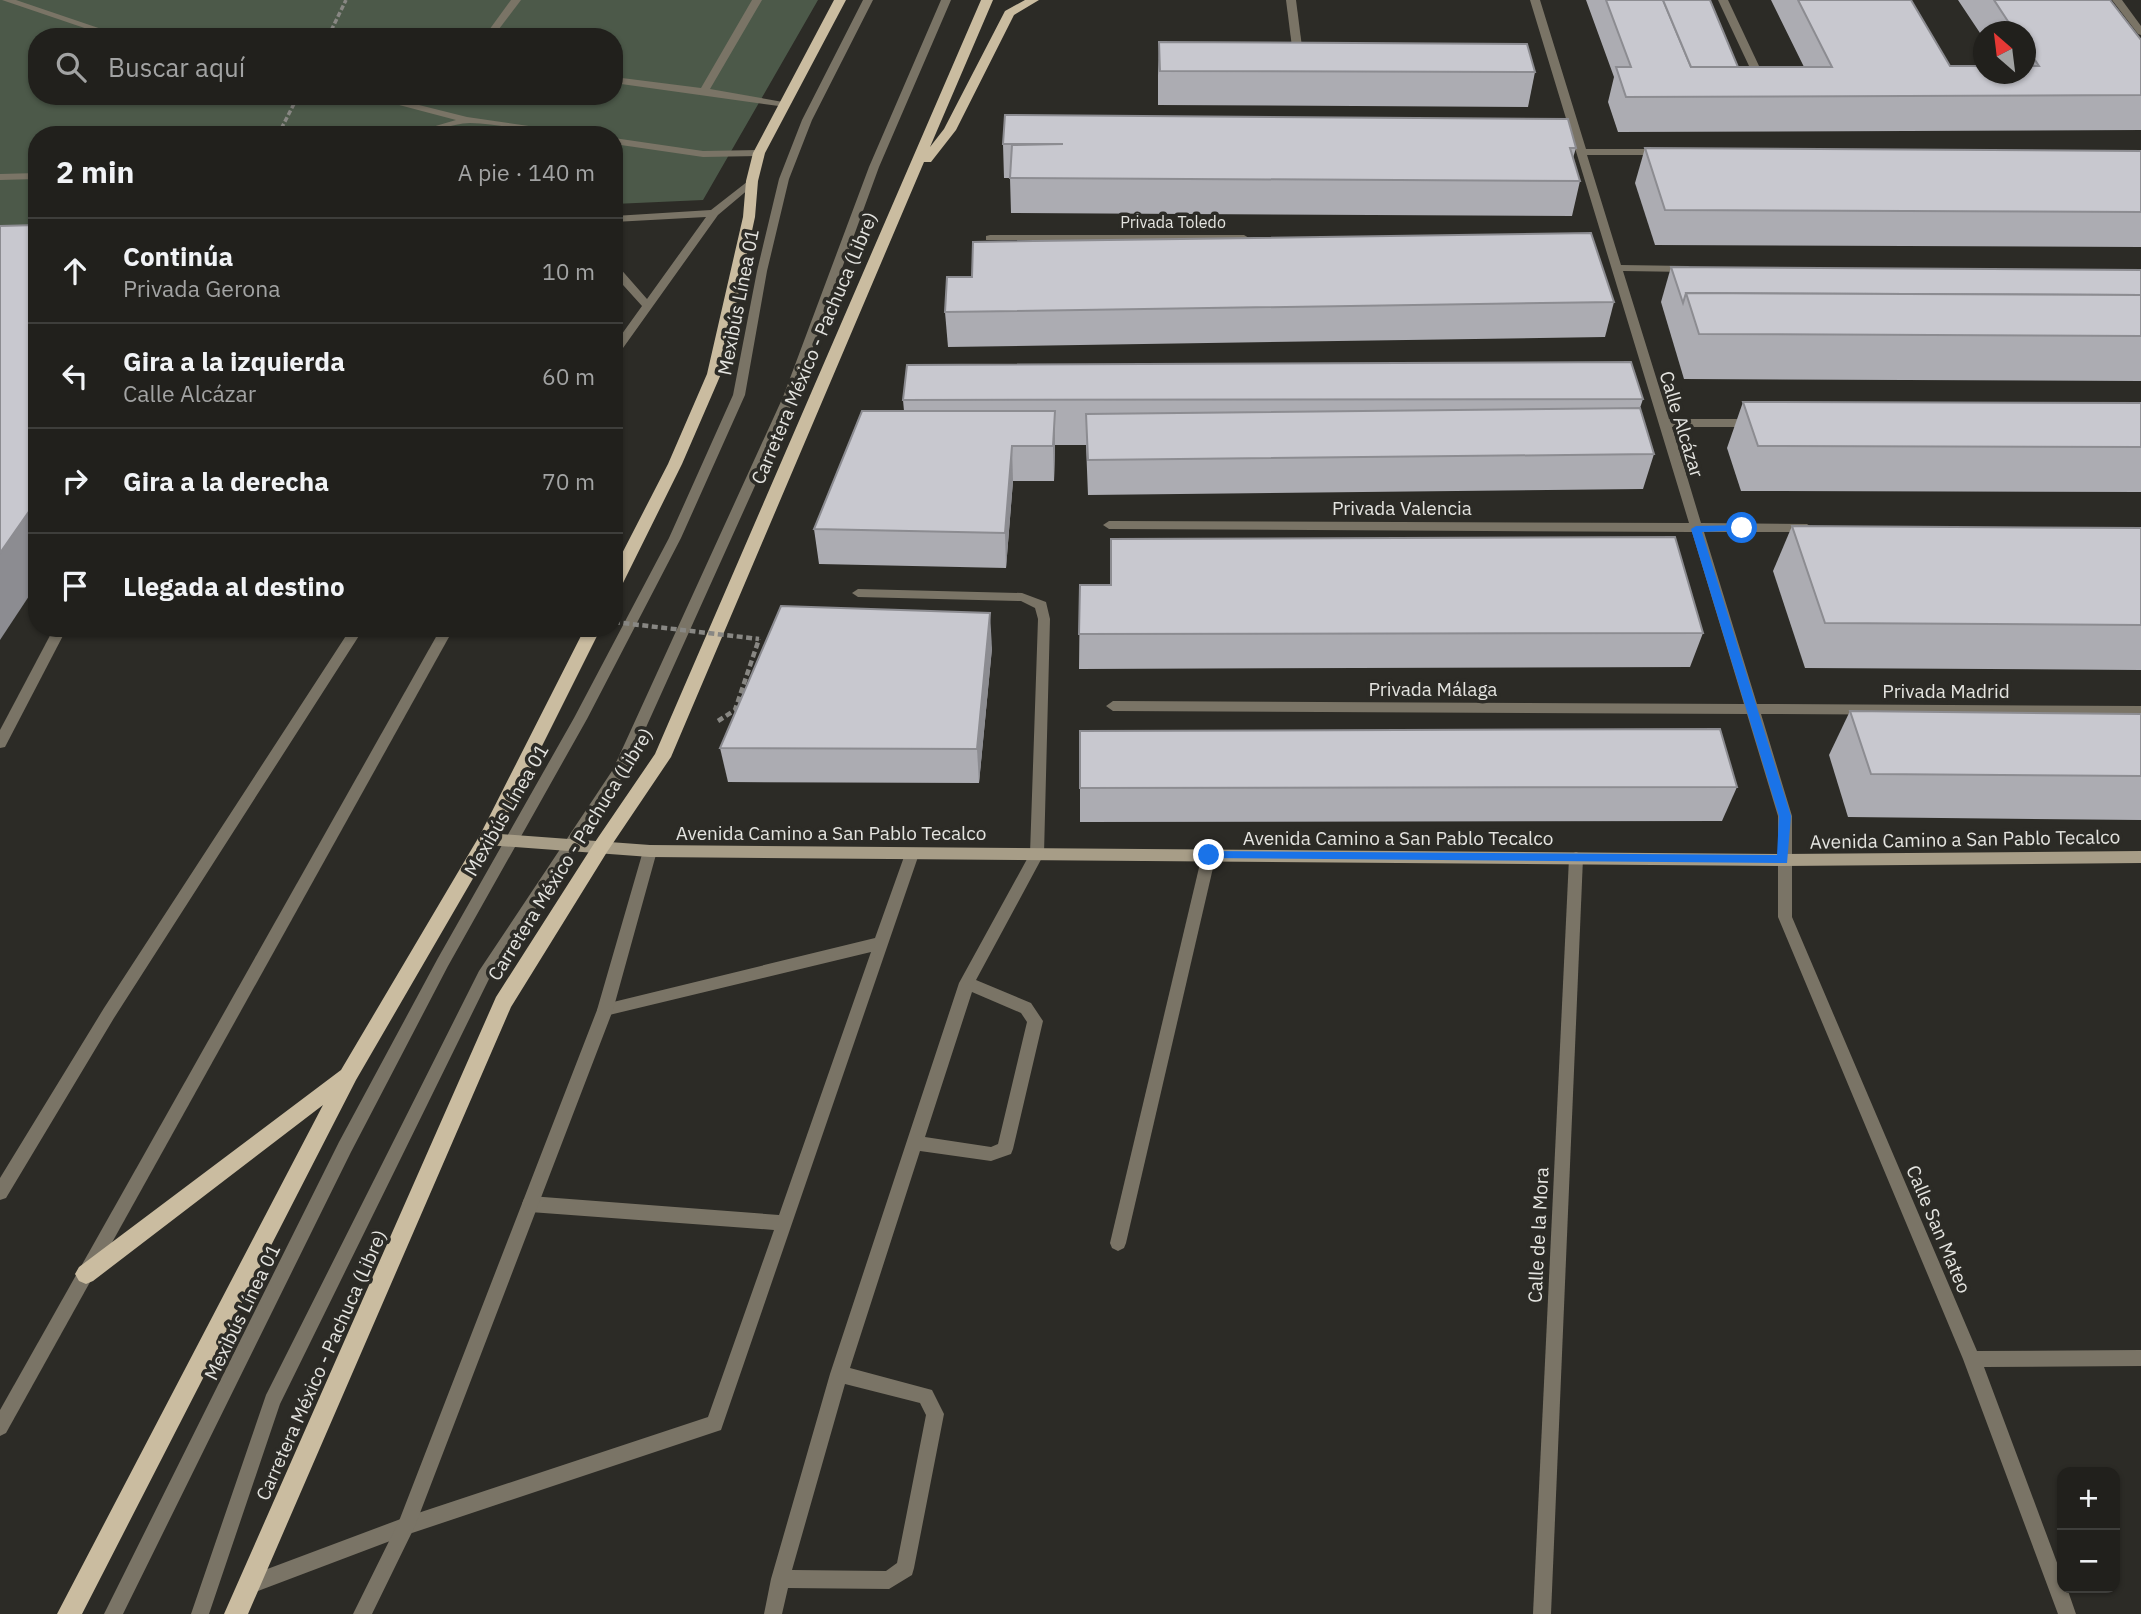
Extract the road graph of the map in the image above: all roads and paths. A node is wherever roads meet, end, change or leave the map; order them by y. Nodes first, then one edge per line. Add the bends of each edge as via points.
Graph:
1 (7, 0) edge
2 (346, 0) edge
3 (516, 0) edge
4 (757, 0) edge
5 (840, 0) edge
6 (868, 0) edge
7 (946, 0) edge
8 (987, 0) edge
9 (1033, 0) edge
10 (1292, 0) edge
11 (1535, 0) edge
12 (1723, 0) edge
13 (2118, 0) edge
14 (93, 28) edge
15 (332, 28) edge
16 (495, 28) edge
17 (2141, 32) edge
18 (1297, 47) edge
19 (623, 81) edge
20 (1766, 90) edge
21 (704, 91) junction
22 (293, 105) edge
23 (407, 105) edge
24 (783, 105) junction
25 (468, 120) junction
26 (283, 126) edge
27 (445, 126) edge
28 (509, 126) edge
29 (623, 142) edge
30 (1582, 152) junction
31 (1671, 152) edge
32 (759, 153) junction
33 (28, 176) edge
34 (0, 177) edge
35 (912, 179) junction
36 (752, 181) junction
37 (714, 213) junction
38 (623, 218) edge
39 (990, 238) dead end
40 (1251, 238) edge
41 (1594, 238) edge
42 (1608, 238) junction
43 (1618, 268) junction
44 (1697, 269) edge
45 (623, 278) edge
46 (648, 306) junction
47 (623, 341) edge
48 (1664, 423) junction
49 (1773, 423) edge
50 (1109, 525) dead end
51 (1825, 528) edge
52 (1696, 529) junction
53 (623, 567) edge
54 (858, 593) dead end
55 (623, 623) edge
56 (56, 637) edge
57 (352, 637) edge
58 (443, 637) edge
59 (588, 637) edge
60 (1114, 706) dead end
61 (1751, 709) junction
62 (736, 710) edge
63 (2141, 711) edge
64 (0, 743) edge
65 (487, 839) junction
66 (510, 841) junction
67 (571, 845) junction
68 (601, 847) junction
69 (650, 851) junction
70 (912, 854) junction
71 (1037, 854) junction
72 (1209, 855) junction
73 (2141, 857) edge
74 (1576, 858) junction
75 (1783, 860) junction
76 (882, 943) junction
77 (967, 983) junction
78 (605, 1010) junction
79 (349, 1073) junction
80 (916, 1143) junction
81 (0, 1193) edge
82 (530, 1204) junction
83 (785, 1223) junction
84 (1118, 1243) dead end
85 (86, 1274) junction
86 (2141, 1358) edge
87 (1972, 1359) junction
88 (839, 1374) junction
89 (0, 1427) edge
90 (406, 1526) junction
91 (780, 1579) junction
92 (250, 1585) junction
93 (69, 1614) edge
94 (113, 1614) edge
95 (200, 1614) edge
96 (236, 1614) edge
97 (362, 1614) edge
98 (773, 1614) edge
99 (1542, 1614) edge
100 (2067, 1614) edge

1 - 14 street
2 - 15 path
3 - 16 street
4 - 21 street
5 - 24 main road
6 - 66 street, Mexibús Línea 01 via 807,120 784,179 739,395 675,538
7 - 67 street via 874,167 789,397 618,773
8 - 35 main road, Carretera México - Pachuca (Libre)
9 - 35 main road via 1009,13 950,130
10 - 18 street
11 - 30 street, Calle Alcázar via 1567,126
12 - 20 street
13 - 17 street
19 - 21 street
21 - 24 street
22 - 26 path
23 - 25 street
24 - 32 main road
25 - 27 street
25 - 28 street
29 - 32 street via 703,154
30 - 31 street
30 - 42 street, Calle Alcázar
32 - 36 main road
33 - 34 street
35 - 68 main road, Carretera México - Pachuca (Libre) via 662,757
36 - 37 street
36 - 53 main road via 749,217 714,374
37 - 38 street
37 - 46 street
39 - 40 street, Privada Toledo
41 - 42 street
42 - 43 street, Calle Alcázar
43 - 44 street
43 - 48 street, Calle Alcázar via 1642,373
45 - 46 street
46 - 47 street
48 - 49 street
48 - 52 street, Calle Alcázar
50 - 52 street, Privada Valencia
51 - 52 street, Privada Valencia
52 - 61 street, Calle Alcázar
54 - 71 street via 1022,597 1041,605
55 - 62 path, bridge via 759,639
56 - 64 street
57 - 81 street via 109,1013
58 - 85 street
59 - 65 main road
60 - 61 street, Privada Málaga
61 - 63 street, Privada Madrid
61 - 75 street, Calle Alcázar via 1785,816
65 - 66 main road, Avenida Camino a San Pablo Tecalco
65 - 79 main road
66 - 67 main road, Avenida Camino a San Pablo Tecalco
66 - 94 street, Mexibús Línea 01 via 345,1147
67 - 68 main road, Avenida Camino a San Pablo Tecalco
67 - 95 street via 484,975 272,1401
68 - 69 main road, Avenida Camino a San Pablo Tecalco
68 - 92 main road, Carretera México - Pachuca (Libre) via 503,1003
69 - 70 main road, Avenida Camino a San Pablo Tecalco
69 - 78 street
70 - 71 main road, Avenida Camino a San Pablo Tecalco
70 - 76 street
71 - 72 main road, Avenida Camino a San Pablo Tecalco
71 - 77 street
72 - 74 main road, Avenida Camino a San Pablo Tecalco
72 - 84 street
73 - 75 main road, Avenida Camino a San Pablo Tecalco
74 - 75 main road, Avenida Camino a San Pablo Tecalco
74 - 99 street, Calle de la Mora
75 - 87 street, Calle San Mateo via 1785,917
76 - 78 street
76 - 83 street
77 - 80 street
77 - 80 street via 1027,1008 1035,1021 1005,1149 991,1154
78 - 82 street
79 - 85 main road
79 - 93 main road
80 - 88 street
82 - 83 street
82 - 90 street
83 - 90 street via 715,1424
85 - 89 street
86 - 87 street
87 - 100 street, Calle San Mateo
88 - 91 street
88 - 91 street via 926,1396 935,1414 905,1568 889,1580
90 - 92 street
90 - 97 street
91 - 98 street
92 - 96 main road, Carretera México - Pachuca (Libre)

